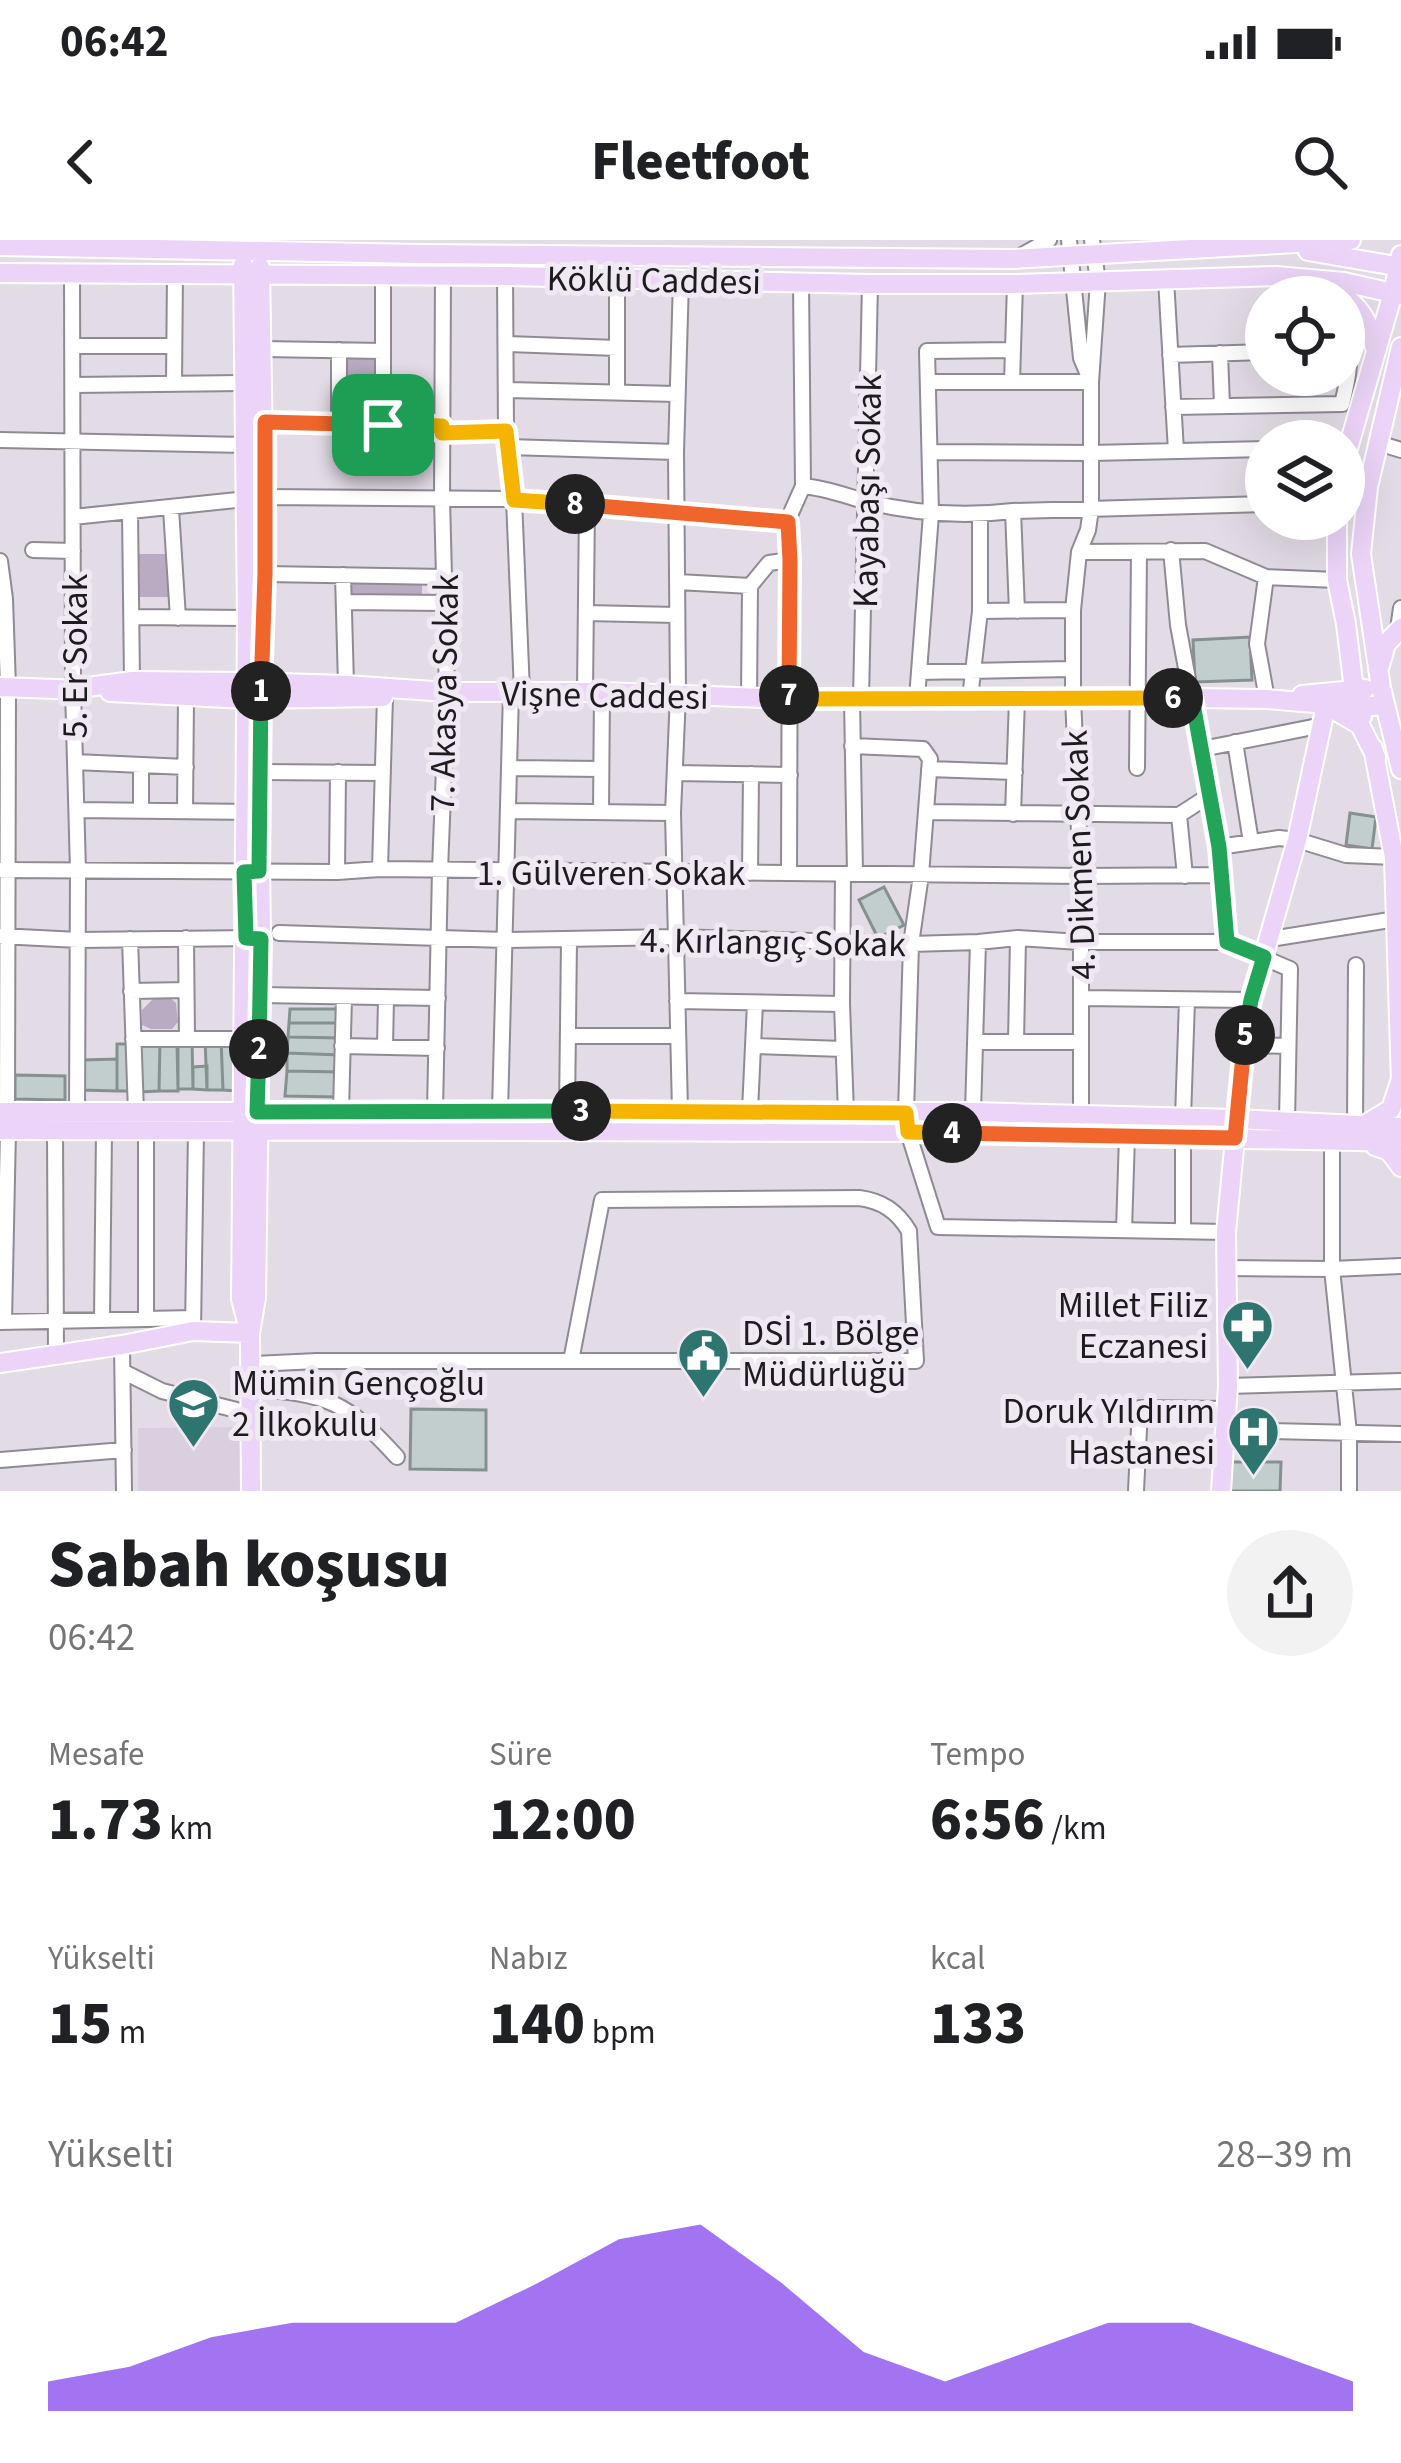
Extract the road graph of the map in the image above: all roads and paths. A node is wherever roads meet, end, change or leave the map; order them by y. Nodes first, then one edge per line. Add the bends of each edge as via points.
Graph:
1 (1048, 240) edge
2 (1351, 240) edge
3 (1331, 241) edge
4 (251, 245) edge
5 (0, 246) edge
6 (1094, 246) edge
7 (1244, 246) junction
8 (419, 247) edge
9 (1069, 247) edge
10 (546, 248) edge
11 (625, 248) edge
12 (679, 248) edge
13 (803, 248) edge
14 (1013, 259) junction
15 (1400, 263) edge
16 (72, 272) junction
17 (175, 272) junction
18 (0, 273) edge
19 (252, 274) junction
20 (383, 274) junction
21 (443, 275) junction
22 (505, 276) junction
23 (1245, 276) edge
24 (1248, 276) edge
25 (1286, 276) edge
26 (616, 278) junction
27 (1166, 279) junction
28 (680, 280) junction
29 (801, 281) junction
30 (1098, 281) junction
31 (1072, 282) junction
32 (870, 284) junction
33 (1015, 284) junction
34 (1365, 287) edge
35 (1397, 294) edge
36 (1365, 318) edge
37 (506, 344) junction
38 (73, 346) junction
39 (174, 346) junction
40 (1401, 346) edge
41 (617, 348) junction
42 (262, 349) junction
43 (339, 350) junction
44 (1012, 350) junction
45 (383, 351) junction
46 (974, 351) junction
47 (1245, 352) edge
48 (1220, 353) junction
49 (1170, 355) junction
50 (1375, 356) junction
51 (928, 382) junction
52 (975, 382) junction
53 (1012, 382) junction
54 (1090, 382) junction
55 (243, 383) junction
56 (174, 384) junction
57 (73, 385) junction
58 (506, 390) junction
59 (617, 391) junction
60 (677, 394) junction
61 (1344, 396) edge
62 (1222, 406) junction
63 (1173, 407) junction
64 (1355, 420) edge
65 (265, 422) junction
66 (339, 424) junction
67 (383, 425) junction
68 (442, 429) junction
69 (506, 439) junction
70 (0, 440) edge
71 (73, 442) junction
72 (1378, 443) junction
73 (245, 445) junction
74 (1245, 449) edge
75 (1401, 450) edge
76 (1176, 451) junction
77 (676, 452) junction
78 (930, 452) junction
79 (1091, 453) junction
80 (803, 486) junction
81 (255, 499) junction
82 (442, 499) junction
83 (514, 500) junction
84 (866, 501) junction
85 (586, 505) junction
86 (1245, 505) edge
87 (171, 509) junction
88 (1090, 509) junction
89 (675, 510) junction
90 (1013, 511) junction
91 (130, 512) junction
92 (931, 514) junction
93 (980, 515) junction
94 (73, 517) junction
95 (788, 522) junction
96 (1337, 540) edge
97 (33, 550) dead end
98 (1171, 550) junction
99 (73, 551) junction
100 (1079, 552) junction
101 (1139, 553) junction
102 (790, 560) junction
103 (0, 561) edge
104 (265, 574) junction
105 (343, 574) junction
106 (445, 577) junction
107 (1266, 577) junction
108 (1337, 580) junction
109 (678, 582) junction
110 (750, 586) junction
111 (3, 599) edge
112 (344, 602) junction
113 (446, 603) junction
114 (1367, 603) junction
115 (1073, 610) junction
116 (980, 611) junction
117 (1017, 611) junction
118 (586, 614) junction
119 (677, 615) junction
120 (132, 617) junction
121 (178, 617) junction
122 (247, 618) junction
123 (1400, 621) edge
124 (1346, 624) junction
125 (1073, 669) junction
126 (971, 671) junction
127 (919, 672) junction
128 (132, 681) junction
129 (346, 685) junction
130 (4, 687) edge
131 (1382, 688) junction
132 (74, 689) junction
133 (253, 691) junction
134 (447, 692) junction
135 (517, 692) junction
136 (594, 692) junction
137 (678, 694) junction
138 (1297, 695) junction
139 (385, 697) junction
140 (186, 698) junction
141 (749, 698) junction
142 (917, 698) junction
143 (970, 698) junction
144 (1073, 698) junction
145 (1137, 698) junction
146 (1192, 698) junction
147 (789, 699) junction
148 (856, 699) junction
149 (1017, 699) junction
150 (1267, 699) junction
151 (1356, 699) junction
152 (1324, 715) junction
153 (1235, 742) junction
154 (852, 746) junction
155 (1202, 748) junction
156 (1376, 757) junction
157 (75, 762) junction
158 (141, 765) junction
159 (186, 767) junction
160 (511, 768) junction
161 (1137, 768) dead end
162 (601, 769) junction
163 (929, 769) junction
164 (1401, 769) edge
165 (259, 772) junction
166 (338, 772) junction
167 (1015, 772) junction
168 (383, 773) junction
169 (675, 773) junction
170 (751, 775) junction
171 (790, 776) junction
172 (1210, 795) junction
173 (77, 810) junction
174 (185, 811) junction
175 (510, 811) junction
176 (141, 812) junction
177 (251, 812) junction
178 (601, 812) junction
179 (926, 812) junction
180 (674, 813) junction
181 (1013, 814) junction
182 (1078, 814) junction
183 (1179, 814) junction
184 (1297, 840) junction
185 (1251, 842) junction
186 (1219, 847) junction
187 (1394, 857) junction
188 (380, 869) junction
189 (4, 870) edge
190 (78, 871) junction
191 (251, 871) junction
192 (440, 871) junction
193 (337, 872) junction
194 (508, 872) junction
195 (674, 872) junction
196 (749, 873) junction
197 (789, 873) junction
198 (849, 874) junction
199 (921, 875) junction
200 (1222, 875) junction
201 (1081, 876) junction
202 (1185, 876) junction
203 (1398, 918) edge
204 (3, 936) edge
205 (262, 937) junction
206 (186, 938) junction
207 (439, 938) junction
208 (675, 938) junction
209 (1018, 938) junction
210 (130, 939) junction
211 (78, 940) junction
212 (505, 940) junction
213 (569, 940) junction
214 (843, 941) junction
215 (978, 942) junction
216 (1081, 942) junction
217 (1227, 942) junction
218 (911, 944) junction
219 (1267, 948) junction
220 (1356, 965) dead end
221 (186, 990) junction
222 (131, 992) junction
223 (260, 995) junction
224 (344, 997) junction
225 (386, 998) junction
226 (438, 998) junction
227 (1082, 998) junction
228 (3, 1000) edge
229 (1187, 1000) junction
230 (1251, 1000) junction
231 (676, 1001) junction
232 (754, 1003) junction
233 (842, 1004) junction
234 (569, 1036) junction
235 (677, 1036) junction
236 (133, 1039) junction
237 (187, 1039) junction
238 (244, 1039) junction
239 (976, 1042) junction
240 (1016, 1042) junction
241 (1080, 1042) junction
242 (1244, 1045) junction
243 (3, 1046) edge
244 (343, 1046) junction
245 (753, 1046) junction
246 (1288, 1046) junction
247 (385, 1047) junction
248 (437, 1048) junction
249 (843, 1049) junction
250 (1401, 1081) edge
251 (435, 1110) junction
252 (340, 1111) junction
253 (500, 1111) junction
254 (680, 1111) junction
255 (567, 1112) junction
256 (750, 1112) junction
257 (974, 1112) junction
258 (76, 1113) junction
259 (845, 1113) junction
260 (1081, 1114) junction
261 (1287, 1120) junction
262 (4, 1121) edge
263 (250, 1121) junction
264 (141, 1122) junction
265 (907, 1123) junction
266 (1401, 1126) edge
267 (1183, 1127) junction
268 (1235, 1128) junction
269 (55, 1130) junction
270 (104, 1130) junction
271 (1361, 1130) junction
272 (196, 1131) junction
273 (1127, 1136) junction
274 (1332, 1141) junction
275 (1401, 1142) edge
276 (1401, 1167) edge
277 (1124, 1230) junction
278 (1183, 1232) junction
279 (1226, 1232) junction
280 (1401, 1266) edge
281 (1227, 1268) junction
282 (1332, 1269) junction
283 (146, 1319) junction
284 (102, 1320) junction
285 (56, 1321) junction
286 (2, 1322) edge
287 (193, 1324) junction
288 (250, 1333) junction
289 (122, 1346) junction
290 (56, 1356) junction
291 (571, 1361) junction
292 (0, 1363) edge
293 (252, 1364) junction
294 (124, 1372) junction
295 (1401, 1381) edge
296 (1344, 1383) junction
297 (1228, 1386) junction
298 (252, 1388) junction
299 (1227, 1409) junction
300 (252, 1414) junction
301 (1226, 1430) junction
302 (1349, 1433) junction
303 (1401, 1434) edge
304 (124, 1450) junction
305 (397, 1457) dead end
306 (0, 1460) edge
307 (124, 1491) edge
308 (251, 1491) edge
309 (1136, 1491) edge
310 (1221, 1491) edge
311 (1349, 1491) edge

1 - 14 street
2 - 3 main road
3 - 7 main road
4 - 5 main road, Köklü Caddesi
4 - 8 main road, Köklü Caddesi
4 - 19 main road
6 - 7 main road, Köklü Caddesi
6 - 9 main road, Köklü Caddesi
6 - 30 street
7 - 15 main road
8 - 10 main road, Köklü Caddesi
9 - 14 main road, Köklü Caddesi
9 - 31 street
10 - 11 main road, Köklü Caddesi
11 - 12 main road, Köklü Caddesi
12 - 13 main road, Köklü Caddesi
13 - 14 main road, Köklü Caddesi
15 - 35 main road
16 - 17 main road, Köklü Caddesi
16 - 18 main road, Köklü Caddesi
16 - 38 street, 5. Er Sokak
17 - 19 main road, Köklü Caddesi
17 - 39 street
19 - 20 main road, Köklü Caddesi
19 - 42 main road
19 - 55 main road
20 - 21 main road, Köklü Caddesi
20 - 45 street
21 - 22 main road, Köklü Caddesi
21 - 68 street, 7. Akasya Sokak
22 - 26 main road, Köklü Caddesi
22 - 37 street
23 - 27 main road, Köklü Caddesi
24 - 25 main road, Köklü Caddesi
26 - 28 main road, Köklü Caddesi
26 - 41 street
27 - 30 main road, Köklü Caddesi
27 - 49 street
28 - 29 main road, Köklü Caddesi
28 - 60 street
29 - 32 main road, Köklü Caddesi
29 - 80 street
30 - 31 main road, Köklü Caddesi
30 - 54 street
31 - 33 main road, Köklü Caddesi
31 - 54 street
32 - 33 main road, Köklü Caddesi
32 - 84 street, Kayabaşı Sokak
33 - 44 street
34 - 35 main road, Köklü Caddesi
35 - 50 main road
36 - 50 main road
37 - 41 street
37 - 58 street
38 - 39 street
38 - 57 street, 5. Er Sokak
39 - 56 street
40 - 72 main road
41 - 59 street
42 - 43 street
42 - 65 main road
43 - 45 street
43 - 66 street
44 - 46 street
44 - 53 street
45 - 67 street
46 - 51 street via 927,351
46 - 52 street
47 - 48 street
48 - 49 street
48 - 62 street
49 - 63 street
50 - 64 main road
51 - 52 street
51 - 78 street
52 - 53 street
53 - 54 street
54 - 79 street, 4. Dikmen Sokak
55 - 56 street
55 - 73 main road
56 - 57 street
57 - 71 street, 5. Er Sokak
58 - 59 street
58 - 69 street
59 - 60 street
60 - 77 street
61 - 62 street via 1342,404
62 - 63 street
63 - 76 street
65 - 66 street
65 - 81 main road
66 - 67 street
67 - 68 street
68 - 69 street
68 - 82 street, 7. Akasya Sokak
69 - 77 street
69 - 83 street
70 - 71 street
71 - 73 street
71 - 94 street, 5. Er Sokak
72 - 75 street
72 - 114 main road via 1361,554
73 - 81 main road
74 - 76 street
76 - 79 street
77 - 89 street
78 - 79 street
78 - 92 street
79 - 88 street, 4. Dikmen Sokak
80 - 84 street
80 - 95 street
81 - 82 street
81 - 87 street
81 - 104 main road
81 - 122 main road
82 - 83 street
82 - 106 street, 7. Akasya Sokak
83 - 85 street
83 - 135 street
84 - 92 street
84 - 148 street, Kayabaşı Sokak
85 - 89 street
85 - 118 street
86 - 88 street
87 - 91 street
87 - 121 street
88 - 90 street
88 - 100 street, 4. Dikmen Sokak
89 - 95 street
89 - 109 street
90 - 93 street
90 - 117 street
91 - 94 street
91 - 120 street
92 - 93 street
92 - 127 street
93 - 116 street
94 - 99 street, 5. Er Sokak
95 - 102 street
96 - 108 main road
97 - 99 street
98 - 101 street
98 - 107 street via 1205,551
98 - 146 street
99 - 132 street, 5. Er Sokak
100 - 101 street
100 - 115 street, 4. Dikmen Sokak
101 - 145 street
102 - 110 street via 769,563
102 - 147 street
103 - 111 street
104 - 105 street
104 - 133 main road
105 - 106 street
105 - 112 street
106 - 113 street, 7. Akasya Sokak
107 - 108 street
107 - 150 street via 1257,644
108 - 124 main road
109 - 110 street
109 - 119 street
110 - 141 street
111 - 130 street
112 - 113 street
112 - 129 street
113 - 134 street, 7. Akasya Sokak
114 - 123 main road
114 - 131 main road
115 - 117 street
115 - 125 street, 4. Dikmen Sokak
116 - 117 street
116 - 126 street
118 - 119 street
118 - 136 street
119 - 137 street
120 - 121 street
120 - 128 street
121 - 122 street
122 - 133 main road
123 - 131 main road via 1386,644
124 - 138 main road via 1340,670
124 - 151 main road
125 - 126 street
125 - 144 street, 4. Dikmen Sokak
126 - 127 street
126 - 143 street
127 - 142 street
128 - 132 main road, Vişne Caddesi
128 - 133 main road, Vişne Caddesi
129 - 133 main road, Vişne Caddesi
129 - 134 main road, Vişne Caddesi
130 - 132 main road, Vişne Caddesi
130 - 189 street
131 - 151 main road
131 - 164 main road
132 - 140 main road, Vişne Caddesi
132 - 157 street, 5. Er Sokak
133 - 139 main road, Vişne Caddesi
133 - 140 main road, Vişne Caddesi
133 - 165 main road
133 - 177 main road
134 - 135 main road, Vişne Caddesi
134 - 139 main road, Vişne Caddesi
134 - 192 street, 7. Akasya Sokak
135 - 136 main road, Vişne Caddesi
135 - 160 street
136 - 137 main road, Vişne Caddesi
136 - 162 street
137 - 141 main road, Vişne Caddesi
137 - 169 street
138 - 150 main road
138 - 151 main road
139 - 168 street
140 - 159 street
141 - 147 main road, Vişne Caddesi
142 - 143 main road, Vişne Caddesi
142 - 148 main road, Vişne Caddesi
143 - 149 main road, Vişne Caddesi
144 - 145 main road, Vişne Caddesi
144 - 149 main road, Vişne Caddesi
144 - 182 street, 4. Dikmen Sokak
145 - 146 main road, Vişne Caddesi
145 - 161 street
146 - 150 main road, Vişne Caddesi
146 - 155 street
147 - 148 main road, Vişne Caddesi
147 - 171 street
148 - 154 street, Kayabaşı Sokak
149 - 167 street
150 - 152 main road
151 - 152 main road
151 - 156 main road
152 - 153 street
152 - 156 main road via 1360,725
152 - 184 main road
153 - 155 street
153 - 185 street
154 - 163 street via 922,749
154 - 198 street, Kayabaşı Sokak
155 - 172 street
156 - 187 main road
157 - 158 street
157 - 173 street, 5. Er Sokak
158 - 159 street
158 - 176 street
159 - 174 street
160 - 162 street
160 - 175 street
162 - 178 street
163 - 167 street
163 - 179 street
165 - 166 street
165 - 177 main road
166 - 168 street
166 - 193 street
167 - 181 street
168 - 188 street
169 - 170 street
169 - 180 street
170 - 171 street
170 - 196 street
171 - 197 street
172 - 183 street
172 - 186 street
173 - 176 street
173 - 190 street, 5. Er Sokak
174 - 176 street
174 - 177 street
175 - 178 street
175 - 194 street
177 - 191 main road
178 - 180 street
179 - 181 street
179 - 199 street
180 - 195 street
181 - 182 street
182 - 183 street
182 - 201 street, 4. Dikmen Sokak
183 - 202 street
184 - 185 street
184 - 187 street via 1346,855
184 - 219 main road
185 - 186 street
186 - 200 street
187 - 203 main road
188 - 192 street, 1. Gülveren Sokak
188 - 193 street, 1. Gülveren Sokak
189 - 190 street, 1. Gülveren Sokak
189 - 204 street
190 - 191 street, 1. Gülveren Sokak
190 - 211 street, 5. Er Sokak
191 - 193 street, 1. Gülveren Sokak
191 - 205 main road
192 - 194 street, 1. Gülveren Sokak
192 - 207 street, 7. Akasya Sokak
194 - 195 street, 1. Gülveren Sokak
194 - 212 street
195 - 196 street, 1. Gülveren Sokak
195 - 208 street
196 - 197 street, 1. Gülveren Sokak
197 - 198 street, 1. Gülveren Sokak
198 - 199 street, 1. Gülveren Sokak
198 - 214 street, Kayabaşı Sokak
199 - 201 street, 1. Gülveren Sokak
199 - 218 street
200 - 202 street, 1. Gülveren Sokak
200 - 217 street
201 - 202 street, 1. Gülveren Sokak
201 - 216 street, 4. Dikmen Sokak
203 - 219 street
203 - 250 main road
204 - 211 street, 4. Kırlangıç Sokak
204 - 228 street
205 - 206 street, 4. Kırlangıç Sokak
205 - 207 street, 4. Kırlangıç Sokak
205 - 223 main road
205 - 238 main road
206 - 210 street, 4. Kırlangıç Sokak
206 - 221 street
207 - 212 street, 4. Kırlangıç Sokak
207 - 226 street, 7. Akasya Sokak
208 - 213 street, 4. Kırlangıç Sokak
208 - 214 street, 4. Kırlangıç Sokak
208 - 231 street
209 - 215 street, 4. Kırlangıç Sokak
209 - 216 street, 4. Kırlangıç Sokak
209 - 240 street
210 - 211 street, 4. Kırlangıç Sokak
210 - 222 street
211 - 258 street, 5. Er Sokak
212 - 213 street, 4. Kırlangıç Sokak
212 - 253 street
213 - 234 street
214 - 218 street, 4. Kırlangıç Sokak
214 - 233 street, Kayabaşı Sokak
215 - 218 street, 4. Kırlangıç Sokak
215 - 239 street
216 - 217 street, 4. Kırlangıç Sokak
216 - 227 street, 4. Dikmen Sokak
217 - 219 street, 4. Kırlangıç Sokak
218 - 265 street
219 - 230 main road
219 - 246 street via 1290,970
220 - 271 street
221 - 222 street
221 - 237 street
222 - 236 street
223 - 224 street
223 - 263 main road
224 - 225 street
224 - 244 street
225 - 226 street
225 - 247 street
226 - 248 street, 7. Akasya Sokak
227 - 229 street
227 - 241 street, 4. Dikmen Sokak
228 - 243 street
229 - 230 street
229 - 267 street
230 - 242 main road
231 - 232 street
231 - 235 street
232 - 233 street
232 - 245 street
233 - 249 street, Kayabaşı Sokak
234 - 235 street
234 - 255 street
235 - 254 street
236 - 237 street
236 - 264 street
237 - 238 street
238 - 263 main road
239 - 240 street
239 - 257 street
240 - 241 street
241 - 260 street, 4. Dikmen Sokak
242 - 246 street
242 - 268 main road
243 - 262 street
244 - 247 street
244 - 252 street
245 - 249 street
245 - 256 street
246 - 261 street
247 - 248 street
248 - 251 street, 7. Akasya Sokak
249 - 259 street, Kayabaşı Sokak
250 - 271 main road via 1391,1109
251 - 252 main road
251 - 253 main road
252 - 263 main road
253 - 255 main road
254 - 255 main road
254 - 256 main road
256 - 259 main road
257 - 260 main road
257 - 265 main road
258 - 262 main road
258 - 264 main road
259 - 265 main road
260 - 267 main road
261 - 268 main road
261 - 271 main road
262 - 269 main road
262 - 286 street
263 - 264 main road
263 - 265 main road
263 - 272 main road
263 - 288 main road via 241,1299
264 - 270 main road
264 - 272 main road
264 - 283 street
265 - 273 main road
265 - 277 street via 938,1227
266 - 271 main road
267 - 268 main road
267 - 273 main road
267 - 278 street
268 - 274 main road
268 - 279 main road
269 - 270 main road
269 - 285 street
270 - 284 street
271 - 274 main road
271 - 275 main road
271 - 276 main road
272 - 287 street
273 - 277 street
274 - 282 street
277 - 278 street
278 - 279 street
279 - 281 main road
280 - 282 street
281 - 282 street
281 - 297 main road
282 - 296 street
283 - 284 street
283 - 287 street
284 - 285 street
285 - 286 street
285 - 290 street
287 - 288 main road
287 - 289 main road
288 - 293 main road
289 - 290 main road
289 - 294 street
290 - 292 main road
291 - 291 street via 916,1361 909,1231 887,1207 859,1198 602,1200
291 - 293 street
293 - 298 main road
294 - 300 street via 162,1391
294 - 304 street
295 - 296 street
296 - 297 street
296 - 302 street
297 - 299 main road
298 - 300 main road
298 - 305 street via 340,1405
299 - 301 main road
299 - 309 street via 1140,1408
300 - 308 main road
301 - 302 street
301 - 310 main road
302 - 303 street
302 - 311 street
304 - 306 street
304 - 307 street

